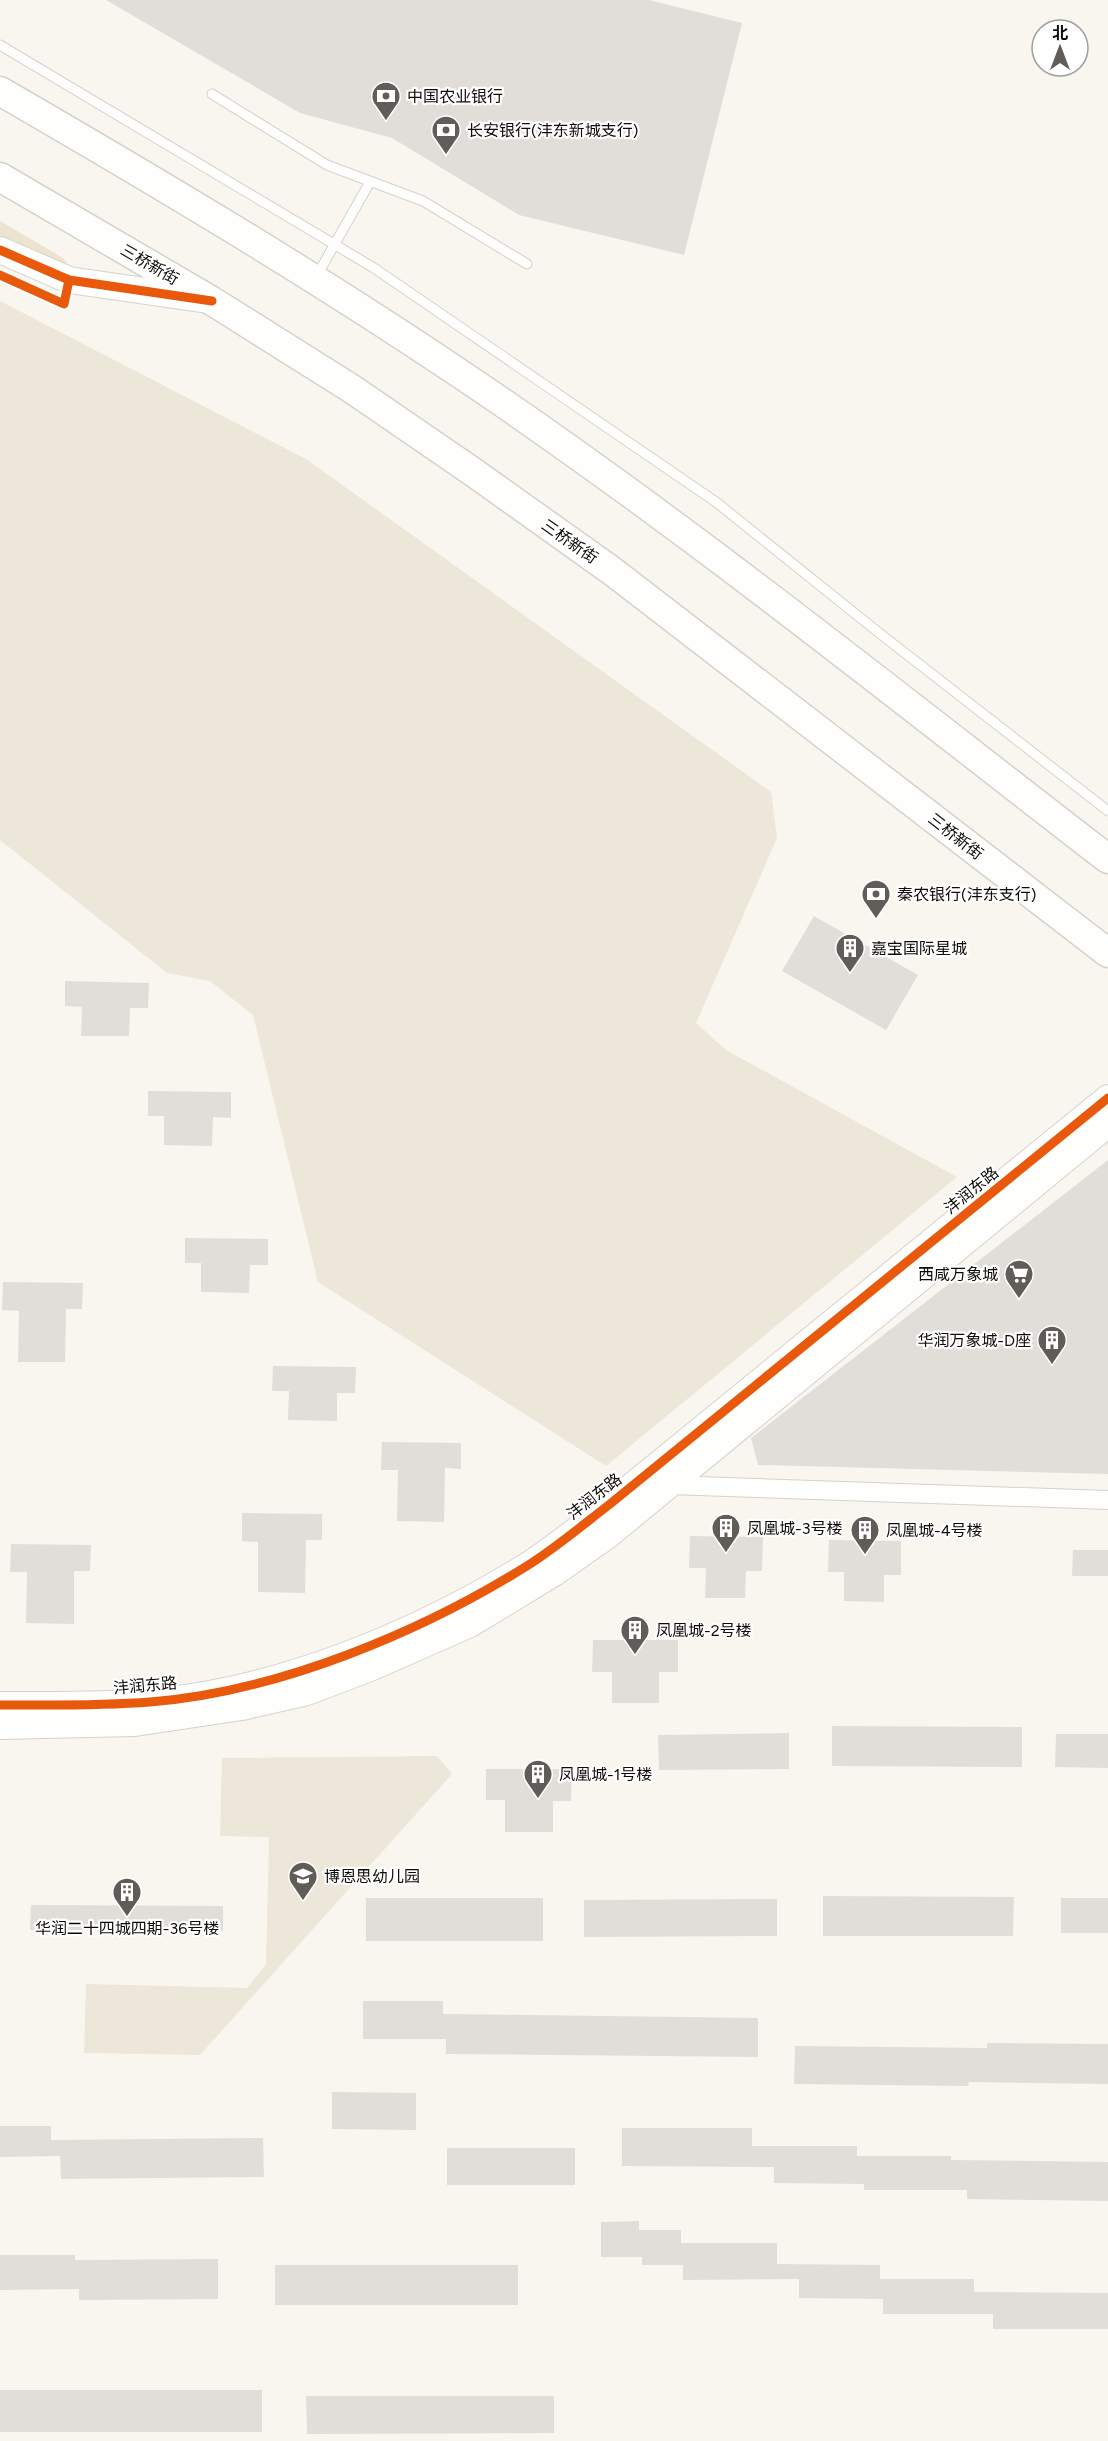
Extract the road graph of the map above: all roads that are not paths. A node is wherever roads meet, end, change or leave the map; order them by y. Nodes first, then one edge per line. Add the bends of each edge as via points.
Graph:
1 (0, 45) edge
2 (0, 91) edge
3 (212, 94) dead end
4 (0, 177) edge
5 (370, 182) junction
6 (336, 245) junction
7 (0, 250) edge
8 (527, 264) dead end
9 (315, 279) junction
10 (212, 301) junction
11 (1108, 811) edge
12 (1108, 859) edge
13 (1108, 953) edge
14 (1108, 1098) edge
15 (1108, 1124) edge
16 (669, 1485) junction
17 (1108, 1500) edge
18 (0, 1705) edge
19 (0, 1726) edge

1 - 6 lane
2 - 9 main road
3 - 5 lane via 327,165
4 - 10 main road, 三桥新街
5 - 6 lane
5 - 8 lane via 423,201
6 - 9 lane
6 - 11 lane via 716,502
7 - 10 street via 69,280
9 - 12 main road via 465,377 685,532
10 - 13 main road, 三桥新街 via 352,389 612,571
14 - 18 street, 沣润东路 via 610,1504 531,1563 433,1619 339,1658 196,1695 150,1702
15 - 16 street
16 - 17 street
16 - 19 street via 599,1542 470,1624 307,1692 242,1707 135,1723

